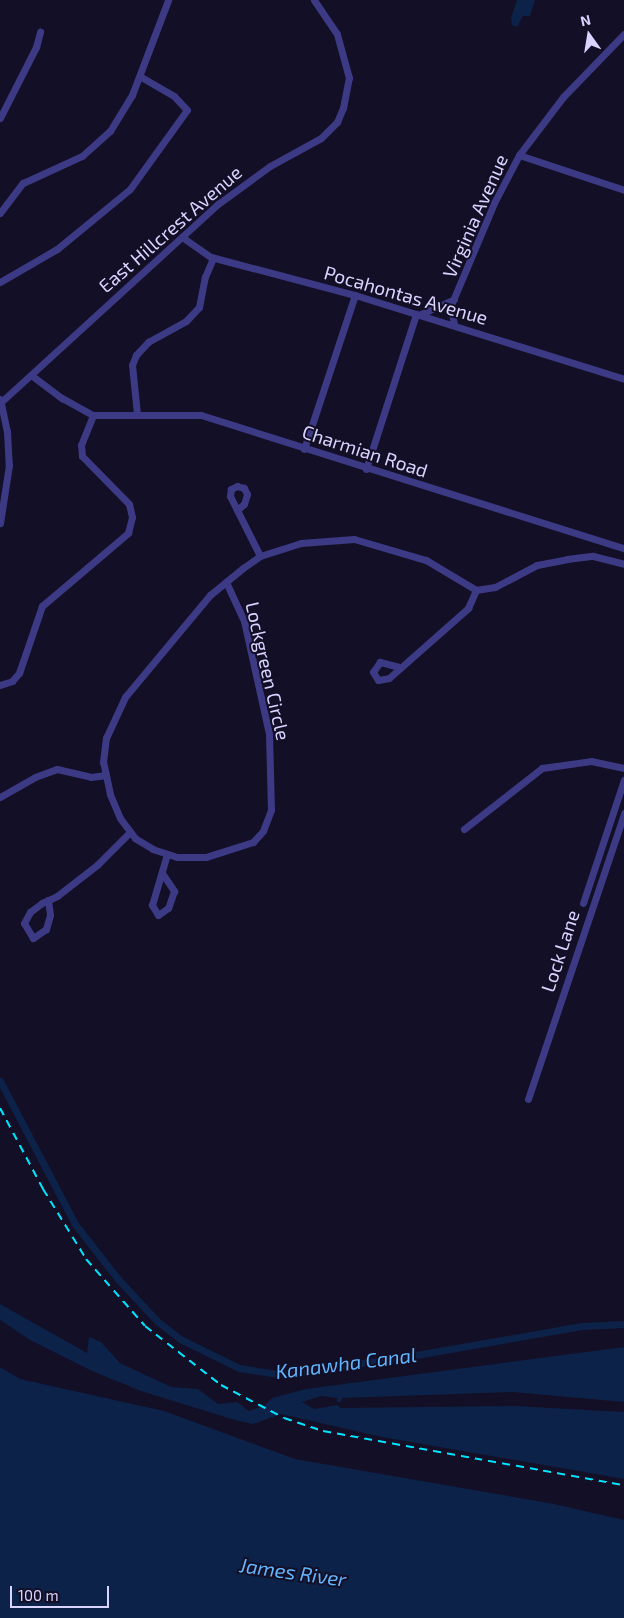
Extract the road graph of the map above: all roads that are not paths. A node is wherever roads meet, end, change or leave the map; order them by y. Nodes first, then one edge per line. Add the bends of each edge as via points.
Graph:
1 (168, 0) edge
2 (314, 0) edge
3 (40, 32) dead end
4 (624, 34) edge
5 (140, 76) junction
6 (0, 118) edge
7 (518, 155) junction
8 (624, 190) edge
9 (0, 213) edge
10 (182, 237) junction
11 (213, 258) junction
12 (0, 282) edge
13 (355, 295) junction
14 (454, 299) junction
15 (418, 314) junction
16 (454, 325) junction
17 (31, 375) junction
18 (624, 379) edge
19 (1, 400) edge
20 (137, 414) junction
21 (93, 415) junction
22 (304, 449) junction
23 (366, 469) junction
24 (237, 510) dead end
25 (0, 523) edge
26 (624, 548) edge
27 (260, 556) junction
28 (624, 564) edge
29 (226, 582) junction
30 (476, 590) junction
31 (399, 667) dead end
32 (0, 685) edge
33 (624, 768) edge
34 (106, 775) junction
35 (624, 780) edge
36 (0, 797) edge
37 (624, 813) edge
38 (464, 829) dead end
39 (130, 832) junction
40 (624, 833) edge
41 (614, 840) junction
42 (166, 854) junction
43 (162, 873) junction
44 (48, 900) junction
45 (583, 903) dead end
46 (528, 1099) dead end

1 - 5 street
2 - 10 street, East Hillcrest Avenue via 337,34 349,78 343,108 336,122 321,138 246,182
3 - 6 street
4 - 7 street, Virginia Avenue via 564,97
5 - 9 street via 123,111 95,146 82,156 23,183
5 - 12 street via 174,96 187,110 130,189 57,249
7 - 8 street
7 - 14 street, Virginia Avenue via 490,210
10 - 11 street, Pocahontas Avenue
10 - 17 street, East Hillcrest Avenue
11 - 13 street, Pocahontas Avenue
11 - 20 street via 205,277 200,307 186,321 148,342 136,355 132,366
13 - 15 street, Pocahontas Avenue
13 - 22 street
14 - 15 street, Virginia Avenue
14 - 16 street, Virginia Avenue via 450,310
15 - 16 street, Pocahontas Avenue
15 - 23 street
16 - 18 street, Pocahontas Avenue
17 - 19 street, East Hillcrest Avenue
17 - 21 street via 62,398
19 - 25 street via 7,431 8,465
20 - 21 street, Charmian Road
20 - 22 street, Charmian Road via 202,415
21 - 32 street via 81,445 82,456 128,504 132,517 128,533 42,606 19,673 12,681
22 - 23 street, Charmian Road
23 - 26 street, Charmian Road
24 - 27 street
27 - 29 street, Lockgreen Circle
27 - 30 street, Lockgreen Circle via 301,543 354,539 426,560
28 - 30 street via 593,556 567,559 537,566 495,587
29 - 34 street, Lockgreen Circle via 210,595 125,698 106,738 103,762
29 - 42 street, Lockgreen Circle via 244,621 269,734 271,810 263,831 253,842 229,853 206,858
30 - 31 street via 468,608
33 - 38 street via 591,761 542,768
34 - 36 street via 91,777 57,769 35,777
34 - 39 street, Lockgreen Circle via 120,818
35 - 45 street
37 - 41 street, Lock Lane
39 - 42 street, Lockgreen Circle via 152,849
39 - 44 street via 97,865
40 - 41 street
41 - 46 street, Lock Lane
42 - 43 street
43 - 43 street via 152,905 158,915 168,908 174,891
44 - 44 street via 30,912 24,923 33,938 46,930 50,916

